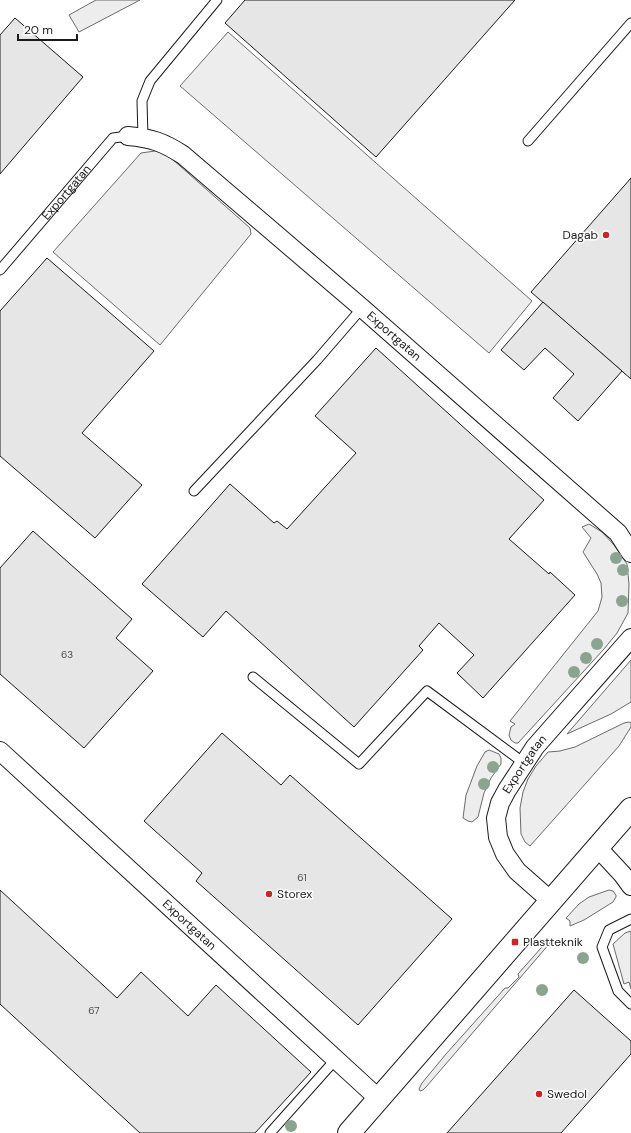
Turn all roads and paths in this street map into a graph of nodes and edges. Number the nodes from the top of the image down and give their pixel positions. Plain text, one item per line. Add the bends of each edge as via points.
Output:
1 (217, 0) edge
2 (631, 23) edge
3 (136, 137) junction
4 (528, 141) dead end
5 (0, 270) edge
6 (362, 308) junction
7 (194, 491) dead end
8 (631, 553) edge
9 (631, 638) edge
10 (253, 677) dead end
11 (0, 751) edge
12 (524, 763) junction
13 (631, 809) edge
14 (598, 847) junction
15 (631, 886) edge
16 (551, 901) junction
17 (631, 919) edge
18 (631, 1004) edge
19 (336, 1060) junction
20 (379, 1099) junction
21 (270, 1133) edge
22 (349, 1133) edge

1 - 3 lane via 150,81 142,101
2 - 4 lane
3 - 5 lane, Exportgatan via 113,138
3 - 6 street, Exportgatan via 149,138 183,155
6 - 7 lane via 317,360
6 - 8 street, Exportgatan via 618,533
9 - 12 street, Exportgatan via 535,747
10 - 12 lane via 359,764 427,690
11 - 19 street, Exportgatan
12 - 16 street, Exportgatan via 500,803 496,818 498,837 517,872
13 - 14 street
14 - 15 street
14 - 16 street
16 - 20 street
17 - 18 lane via 609,930 602,947 618,991
19 - 20 street, Exportgatan
19 - 21 lane
20 - 22 street

